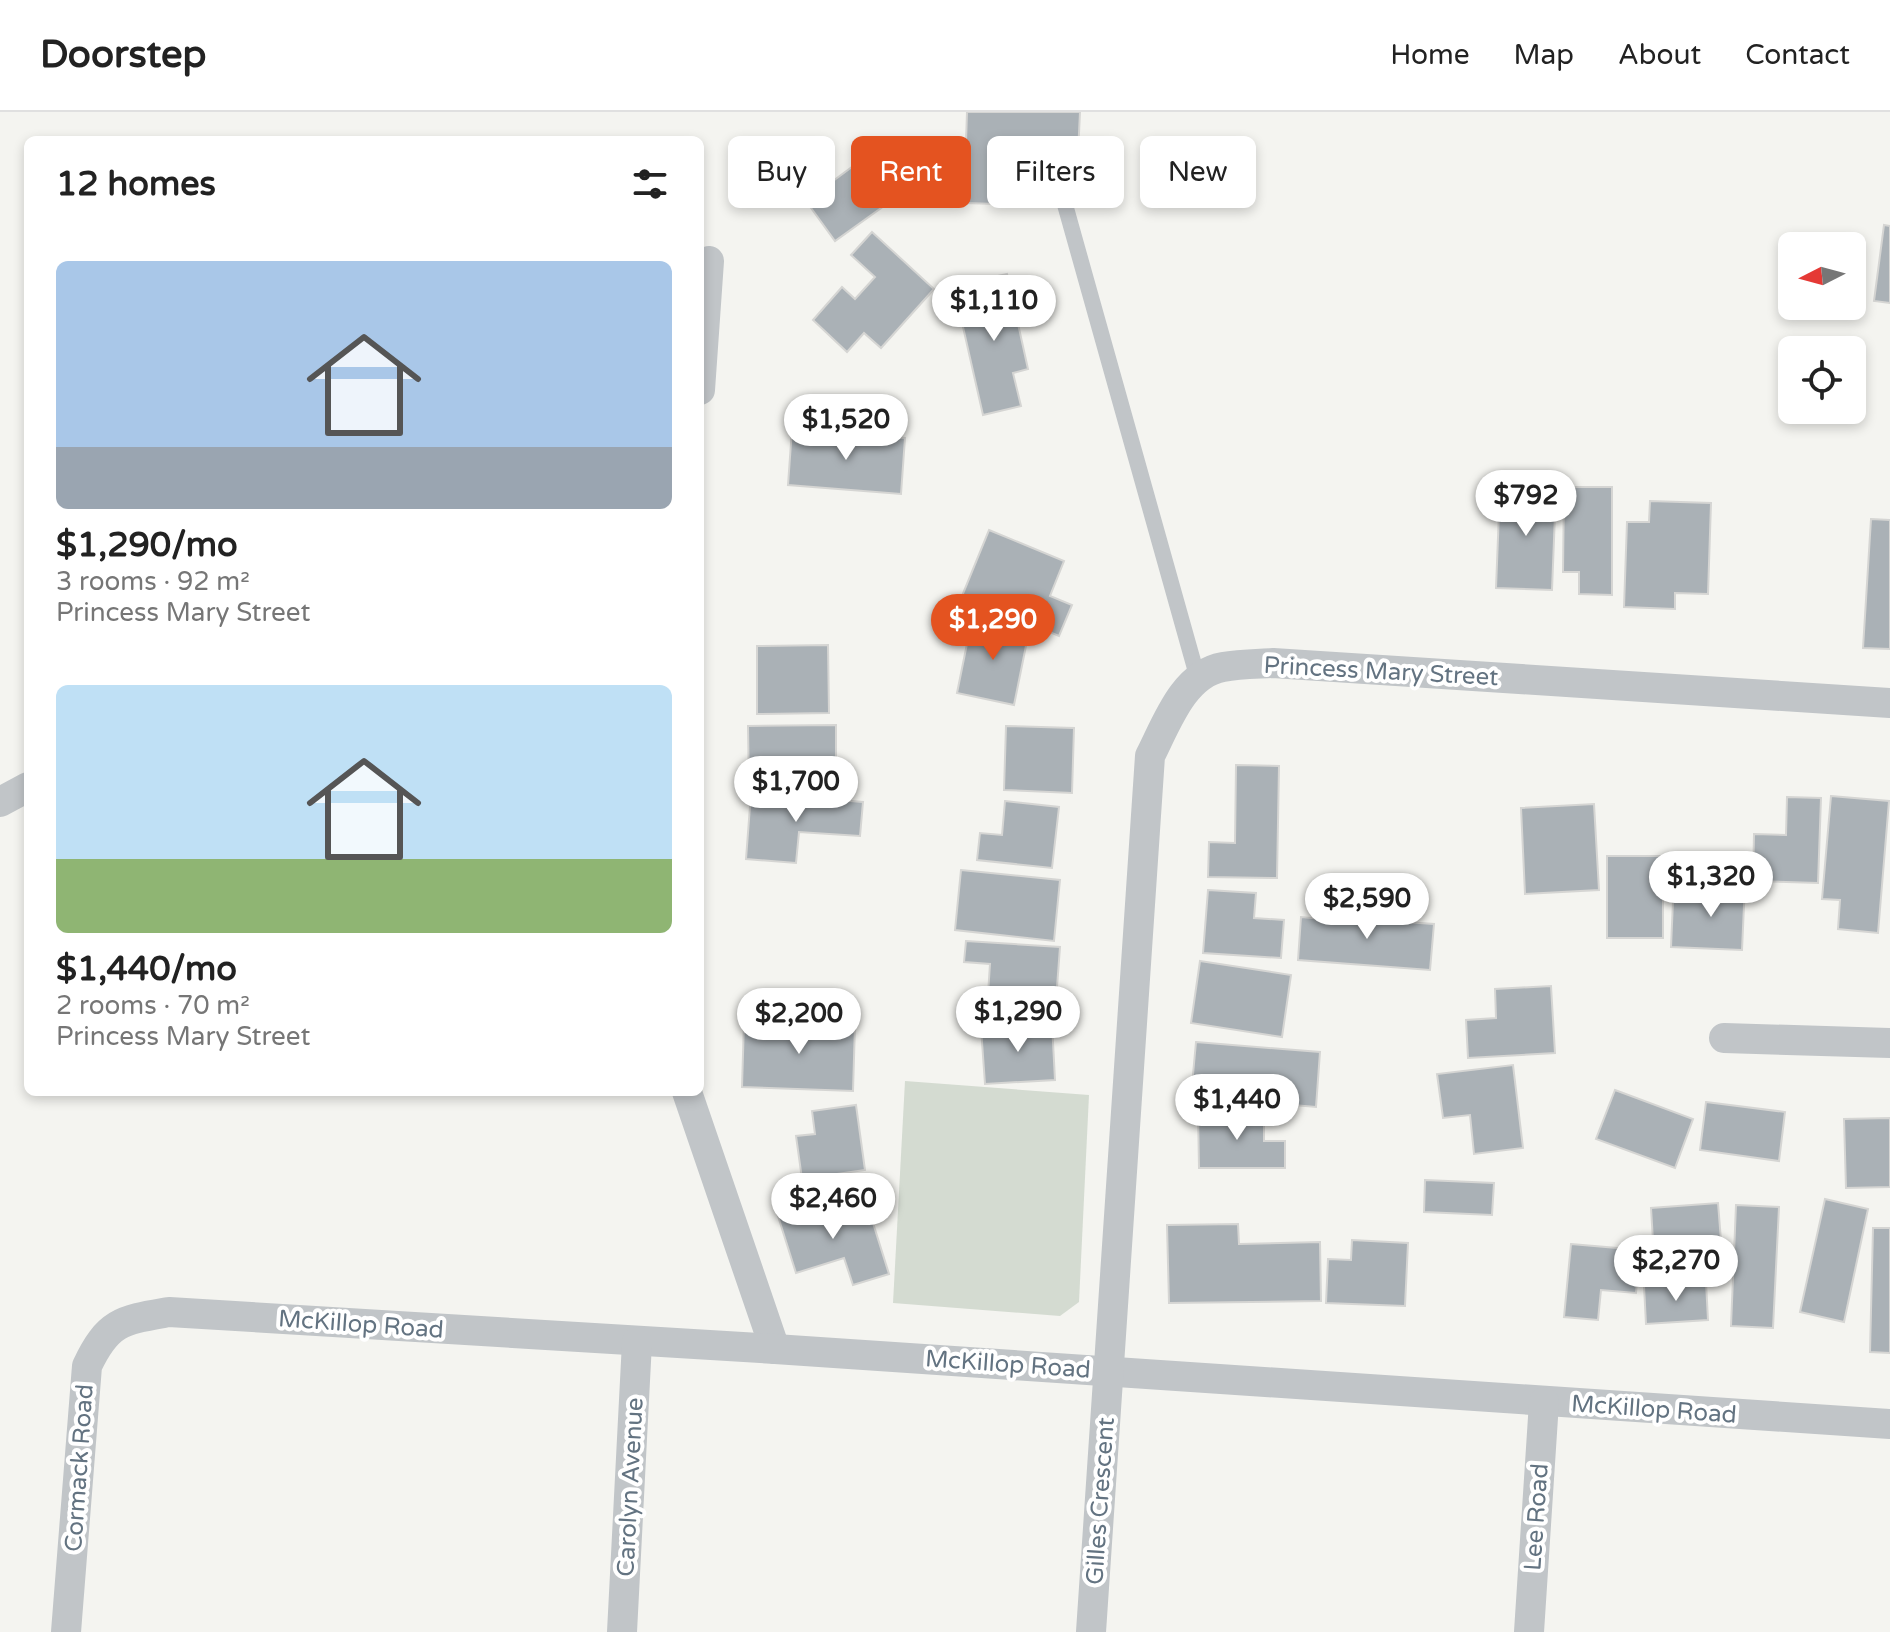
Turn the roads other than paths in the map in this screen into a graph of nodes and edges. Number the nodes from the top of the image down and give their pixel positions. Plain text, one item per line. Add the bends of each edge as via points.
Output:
1 (1066, 208) edge
2 (709, 261) dead end
3 (704, 333) edge
4 (1198, 679) junction
5 (1890, 703) edge
6 (24, 789) edge
7 (0, 802) edge
8 (1724, 1038) dead end
9 (1890, 1043) edge
10 (688, 1096) edge
11 (126, 1319) joint
12 (637, 1342) junction
13 (775, 1349) junction
14 (1109, 1371) junction
15 (1544, 1402) junction
16 (1890, 1424) edge
17 (66, 1632) edge
18 (622, 1632) edge
19 (1091, 1632) edge
20 (1529, 1632) edge

1 - 4 lane
2 - 3 street
4 - 5 street, Princess Mary Street via 1220,667 1273,663
4 - 14 street via 1182,696 1150,756
6 - 7 street
8 - 9 street
10 - 13 street
11 - 12 street, McKillop Road via 169,1312
11 - 17 street, Cormack Road via 100,1340 87,1366
12 - 13 street, McKillop Road
12 - 18 street, Carolyn Avenue
13 - 14 street, McKillop Road
14 - 15 street, McKillop Road
14 - 19 street, Gilles Crescent
15 - 16 street, McKillop Road
15 - 20 street, Lee Road

